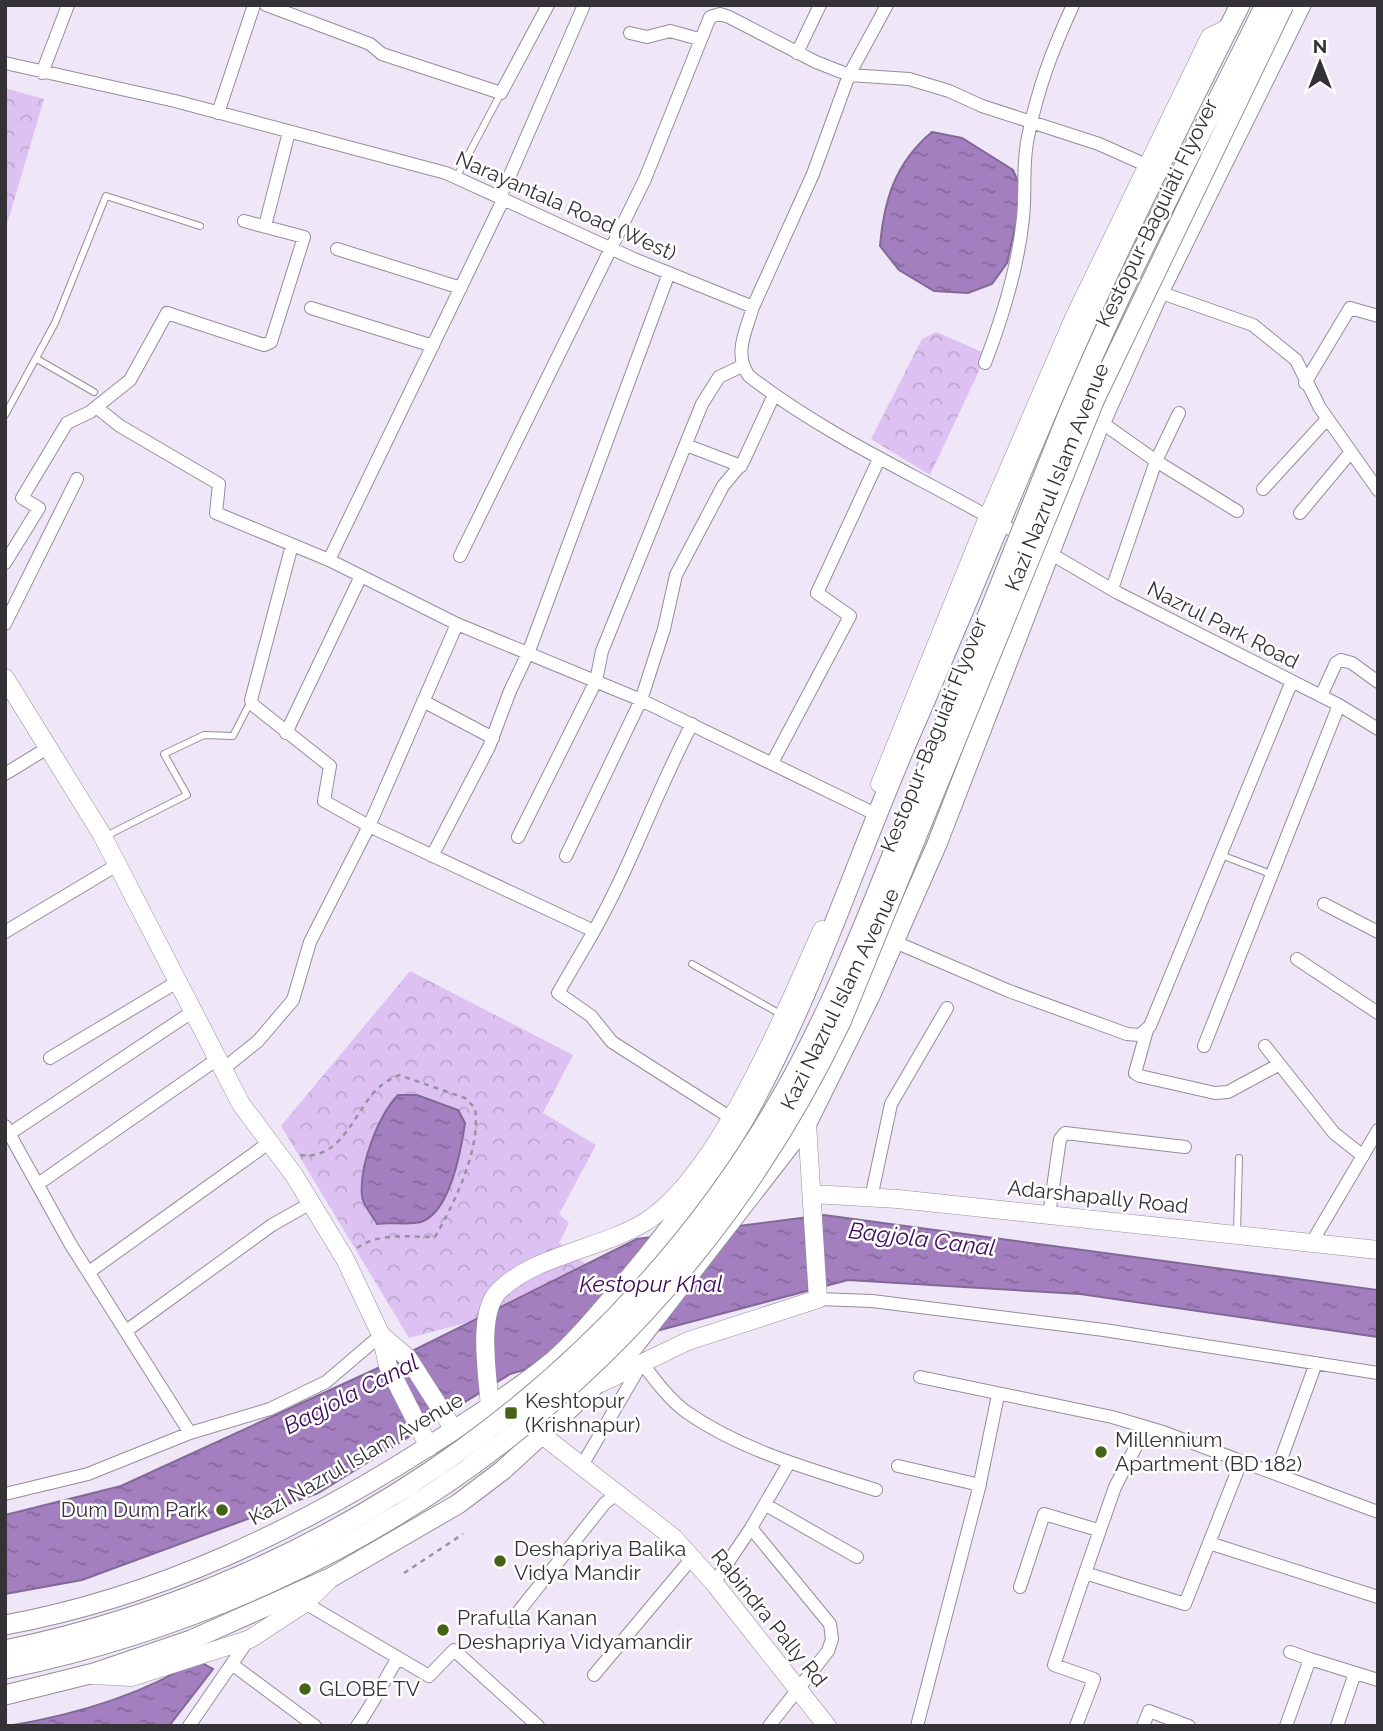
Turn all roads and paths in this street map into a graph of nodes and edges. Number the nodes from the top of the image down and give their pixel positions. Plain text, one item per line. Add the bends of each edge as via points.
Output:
1 (68, 5) edge
2 (254, 5) edge
3 (266, 5) edge
4 (548, 5) edge
5 (584, 5) edge
6 (820, 5) edge
7 (887, 5) edge
8 (1073, 5) edge
9 (1240, 5) edge
10 (1265, 5) edge
11 (1284, 5) edge
12 (1301, 5) edge
13 (1228, 28) junction
14 (630, 33) dead end
15 (699, 39) junction
16 (797, 53) junction
17 (5, 63) edge
18 (42, 73) junction
19 (849, 75) junction
20 (501, 93) junction
21 (218, 113) junction
22 (1031, 122) junction
23 (289, 132) junction
24 (1146, 165) junction
25 (456, 178) junction
26 (502, 199) junction
27 (244, 221) dead end
28 (200, 226) dead end
29 (265, 226) junction
30 (610, 248) junction
31 (337, 249) dead end
32 (669, 273) junction
33 (461, 288) junction
34 (1159, 292) junction
35 (753, 307) junction
36 (310, 308) dead end
37 (1378, 316) edge
38 (433, 346) junction
39 (37, 359) junction
40 (985, 363) dead end
41 (742, 366) junction
42 (1305, 383) junction
43 (94, 392) dead end
44 (774, 395) junction
45 (96, 407) junction
46 (1179, 413) dead end
47 (5, 415) edge
48 (1327, 419) junction
49 (1101, 422) junction
50 (686, 445) junction
51 (1350, 453) junction
52 (879, 459) junction
53 (1156, 461) junction
54 (741, 466) junction
55 (1016, 469) junction
56 (76, 479) dead end
57 (1263, 489) dead end
58 (1378, 491) edge
59 (1073, 493) junction
60 (1237, 511) dead end
61 (1300, 513) dead end
62 (994, 520) junction
63 (292, 545) junction
64 (1050, 554) junction
65 (460, 556) dead end
66 (329, 560) junction
67 (5, 563) edge
68 (361, 576) junction
69 (1112, 589) junction
70 (5, 624) edge
71 (457, 624) junction
72 (529, 652) junction
73 (596, 681) junction
74 (1292, 681) junction
75 (1378, 682) edge
76 (7, 686) edge
77 (1321, 696) junction
78 (251, 700) junction
79 (423, 701) junction
80 (641, 701) junction
81 (1339, 705) junction
82 (692, 724) junction
83 (1378, 729) edge
84 (286, 733) junction
85 (493, 738) junction
86 (49, 747) junction
87 (772, 762) junction
88 (5, 774) edge
89 (869, 811) junction
90 (369, 826) junction
91 (518, 837) dead end
92 (103, 838) junction
93 (1221, 855) junction
94 (432, 856) junction
95 (566, 856) dead end
96 (117, 865) junction
97 (1272, 875) junction
98 (1324, 904) dead end
99 (594, 931) junction
100 (5, 932) edge
101 (1378, 932) edge
102 (895, 942) junction
103 (1297, 959) dead end
104 (692, 964) dead end
105 (177, 982) junction
106 (947, 1008) dead end
107 (192, 1012) junction
108 (1378, 1013) edge
109 (784, 1016) junction
110 (1147, 1030) junction
111 (1204, 1046) dead end
112 (1265, 1046) dead end
113 (50, 1058) dead end
114 (219, 1065) junction
115 (1278, 1065) junction
116 (731, 1118) junction
117 (807, 1123) junction
118 (7, 1130) edge
119 (1378, 1130) edge
120 (273, 1147) junction
121 (1185, 1147) dead end
122 (1363, 1156) junction
123 (1239, 1158) dead end
124 (38, 1184) junction
125 (871, 1198) junction
126 (312, 1203) junction
127 (813, 1203) junction
128 (1049, 1215) junction
129 (1237, 1234) junction
130 (1312, 1242) junction
131 (1378, 1250) edge
132 (345, 1259) junction
133 (89, 1272) junction
134 (818, 1295) junction
135 (126, 1331) junction
136 (382, 1335) junction
137 (642, 1363) junction
138 (1316, 1363) junction
139 (1378, 1373) edge
140 (920, 1377) dead end
141 (594, 1387) junction
142 (998, 1395) junction
143 (490, 1407) junction
144 (1146, 1427) junction
145 (454, 1430) junction
146 (190, 1433) junction
147 (542, 1435) junction
148 (429, 1447) junction
149 (1241, 1462) junction
150 (789, 1463) junction
151 (898, 1466) dead end
152 (581, 1467) junction
153 (1276, 1473) junction
154 (980, 1485) junction
155 (876, 1489) dead end
156 (5, 1494) edge
157 (617, 1494) junction
158 (766, 1505) junction
159 (1378, 1512) edge
160 (751, 1528) junction
161 (1098, 1530) junction
162 (463, 1534) dead end
163 (1209, 1543) junction
164 (857, 1557) dead end
165 (692, 1558) junction
166 (404, 1573) dead end
167 (1085, 1573) junction
168 (331, 1577) junction
169 (714, 1583) junction
170 (1020, 1587) dead end
171 (1378, 1597) edge
172 (305, 1603) junction
173 (511, 1621) dead end
174 (5, 1625) edge
175 (250, 1639) junction
176 (5, 1650) edge
177 (1290, 1652) dead end
178 (398, 1658) junction
179 (1310, 1659) junction
180 (233, 1665) junction
181 (5, 1669) edge
182 (1355, 1673) junction
183 (90, 1674) junction
184 (594, 1675) dead end
185 (1378, 1680) edge
186 (798, 1690) junction
187 (5, 1695) edge
188 (189, 1726) edge
189 (315, 1726) edge
190 (357, 1726) edge
191 (538, 1726) edge
192 (769, 1726) edge
193 (827, 1726) edge
194 (917, 1726) edge
195 (1076, 1726) edge
196 (1143, 1726) edge
197 (1189, 1726) edge
198 (1286, 1726) edge
199 (1337, 1726) edge

1 - 18 street
2 - 21 street
3 - 20 street via 370,44 382,54
4 - 20 street
5 - 26 street
6 - 16 street
7 - 19 street
8 - 22 street via 1046,64
9 - 13 main road, Kazi Nazrul Islam Avenue
10 - 176 main road, Kestopur-Baguiati Flyover, bridge via 1099,343 824,1014 792,1078 716,1196 635,1297 554,1378 450,1459 402,1490 240,1576 112,1623
11 - 181 main road, Kestopur-Baguiati Flyover, bridge via 1095,399 841,1022 814,1077 737,1200 595,1364 441,1489 333,1553 244,1595 140,1634
12 - 34 main road, Kazi Nazrul Islam Avenue
13 - 24 street, Kazi Nazrul Islam Avenue via 1210,37
13 - 55 main road, Kazi Nazrul Islam Avenue
14 - 15 street via 647,37 670,31
15 - 16 street via 710,18 720,15
15 - 30 street via 666,131
16 - 19 street
17 - 18 street, Narayantala Road (West)
18 - 21 street, Narayantala Road (West)
19 - 22 street via 909,79
19 - 35 street via 813,174
20 - 25 lane
21 - 23 street, Narayantala Road (West)
22 - 24 street
22 - 40 street via 1012,284
23 - 25 street, Narayantala Road (West)
23 - 29 street
24 - 55 street, Kazi Nazrul Islam Avenue via 1074,318
25 - 26 street, Narayantala Road (West)
26 - 30 street, Narayantala Road (West)
26 - 33 street
27 - 29 street
28 - 39 lane via 106,196
29 - 45 street via 304,237 269,345 167,313 130,380
30 - 32 street, Narayantala Road (West)
30 - 65 street
31 - 33 street
32 - 35 street, Narayantala Road (West)
32 - 72 street
33 - 38 street
34 - 42 street via 1253,325 1297,360
34 - 49 main road, Kazi Nazrul Islam Avenue
35 - 41 street via 740,350
36 - 38 street
37 - 42 street via 1350,308
38 - 66 street
39 - 43 lane
39 - 47 lane
41 - 44 street
41 - 50 street via 719,377 710,388
42 - 48 street
44 - 52 street
44 - 54 street
45 - 63 street via 219,484 216,513
45 - 67 street via 67,423 22,498 39,508
46 - 53 street
48 - 51 street
48 - 57 street
49 - 53 street
49 - 59 main road, Kazi Nazrul Islam Avenue
50 - 54 street
50 - 73 street via 602,651
51 - 58 street
51 - 61 street
52 - 62 street
52 - 87 street via 817,593 850,616
53 - 60 street
53 - 69 street
54 - 80 street via 723,486 676,575
55 - 59 main road
55 - 62 main road, Kazi Nazrul Islam Avenue
56 - 70 street
59 - 64 main road, Kazi Nazrul Islam Avenue
62 - 64 street, Nazrul Park Road
62 - 89 street, Kazi Nazrul Islam Avenue
62 - 143 main road, Kazi Nazrul Islam Avenue via 827,949 742,1122 687,1206 588,1326 556,1358
63 - 66 street
63 - 78 street
64 - 69 street, Nazrul Park Road
64 - 102 main road, Kazi Nazrul Islam Avenue
66 - 68 street
68 - 71 street
68 - 84 street
69 - 74 street, Nazrul Park Road
71 - 72 street
71 - 79 street
72 - 73 street
72 - 85 street
73 - 80 street
73 - 91 street
74 - 77 street, Nazrul Park Road
74 - 93 street
75 - 77 street via 1341,660
76 - 86 street
77 - 81 street, Nazrul Park Road
78 - 84 street
78 - 92 lane via 233,736 204,735 164,754 187,795
79 - 85 street
79 - 90 street
80 - 82 street
80 - 95 street
81 - 83 street, Nazrul Park Road
81 - 97 street
82 - 87 street
82 - 99 street
84 - 90 street via 330,766 324,801
85 - 94 street
86 - 88 street
86 - 92 street
87 - 89 street
89 - 109 street, Kazi Nazrul Islam Avenue
90 - 94 street
90 - 114 street via 310,942 293,1000 258,1041
92 - 96 street
93 - 97 lane
93 - 110 street
94 - 99 street
96 - 100 street
96 - 105 street
97 - 111 street
98 - 101 street
99 - 116 street via 558,993 592,1016 612,1042
102 - 110 street via 1009,991 1127,1034 1140,1035
102 - 117 main road, Kazi Nazrul Islam Avenue
103 - 108 street
104 - 109 lane
105 - 107 street
105 - 113 street
106 - 125 street via 891,1104
107 - 114 street
107 - 118 street
109 - 116 street, Kazi Nazrul Islam Avenue
110 - 115 street via 1135,1066 1140,1076 1220,1093
112 - 115 street
114 - 120 street
114 - 124 street
115 - 122 street via 1339,1138
116 - 143 street, Kazi Nazrul Islam Avenue via 681,1189 646,1222 533,1269 509,1283 490,1305 486,1322
117 - 127 street
117 - 141 main road, Kazi Nazrul Islam Avenue via 634,1346
118 - 124 street
119 - 122 street
120 - 126 street
120 - 132 path via 309,1156 344,1137 375,1091 399,1075 466,1097 475,1108 473,1141 463,1178 435,1237 373,1241
120 - 133 street
121 - 128 street via 1065,1133 1058,1149
122 - 130 street
123 - 129 lane
124 - 133 street
125 - 127 street, Adarshapally Road
125 - 128 street, Adarshapally Road
126 - 132 street
126 - 135 street via 272,1225
127 - 134 street
128 - 129 street, Adarshapally Road
129 - 130 street, Adarshapally Road
130 - 131 street, Adarshapally Road
132 - 136 street
133 - 135 street
134 - 137 street via 688,1341
134 - 138 street via 1104,1330
135 - 146 street
136 - 145 street via 408,1358
136 - 146 street via 326,1382 270,1409
136 - 148 street via 388,1366
137 - 141 street
137 - 150 street via 684,1410
137 - 152 street
138 - 139 street
138 - 153 street
140 - 142 street
141 - 147 main road, Kazi Nazrul Islam Avenue
142 - 144 street
142 - 154 street
143 - 145 main road, Kazi Nazrul Islam Avenue
144 - 149 street
144 - 161 street
145 - 148 main road, Kazi Nazrul Islam Avenue
146 - 156 street via 88,1474
147 - 152 street, Rabindra Pally Rd
147 - 168 main road, Kazi Nazrul Islam Avenue via 458,1504
148 - 174 main road, Kazi Nazrul Islam Avenue via 258,1544 160,1583
149 - 153 street
149 - 163 street
150 - 155 street
150 - 158 street
151 - 154 street
152 - 157 street, Rabindra Pally Rd
153 - 159 street
154 - 194 street
157 - 165 street, Rabindra Pally Rd via 674,1538
157 - 173 street
158 - 160 street
158 - 164 street
160 - 169 street
160 - 186 street via 830,1624 828,1651
161 - 167 street
161 - 170 street via 1044,1514
162 - 166 path
163 - 167 street via 1185,1604
163 - 171 street
165 - 169 street, Rabindra Pally Rd
165 - 184 street
167 - 195 street via 1054,1665 1094,1679
168 - 172 street
168 - 183 main road, Kazi Nazrul Islam Avenue via 191,1640
169 - 186 street, Rabindra Pally Rd
172 - 175 street
172 - 178 street
175 - 180 street
175 - 183 street via 132,1678
177 - 179 street
178 - 190 street
178 - 191 street via 429,1676 454,1650
179 - 182 street
179 - 198 street
180 - 188 street
180 - 189 street
182 - 185 street
182 - 199 street
183 - 187 main road, Kazi Nazrul Islam Avenue
186 - 192 street
186 - 193 street, Rabindra Pally Rd
196 - 197 street via 1149,1711

